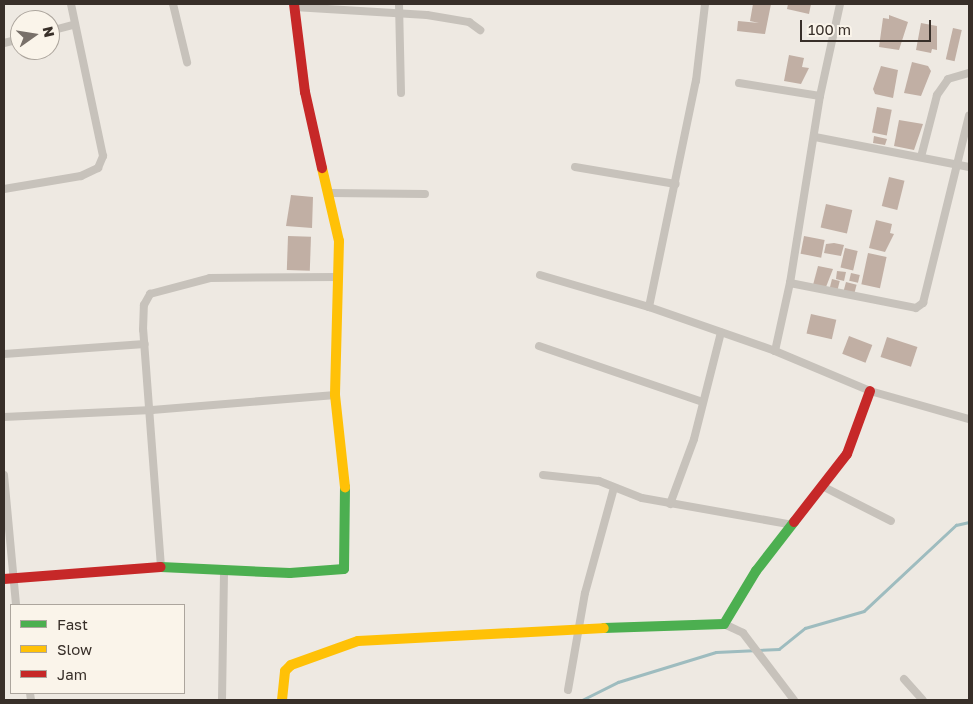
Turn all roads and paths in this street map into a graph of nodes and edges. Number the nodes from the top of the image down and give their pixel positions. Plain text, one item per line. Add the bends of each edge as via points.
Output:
1 (71, 4) edge
2 (173, 4) edge
3 (399, 4) edge
4 (705, 4) edge
5 (840, 4) edge
6 (294, 5) edge
7 (398, 13) junction
8 (73, 25) junction
9 (60, 28) edge
10 (480, 30) dead end
11 (187, 62) dead end
12 (969, 73) edge
13 (739, 83) dead end
14 (401, 93) dead end
15 (820, 96) junction
16 (969, 116) edge
17 (815, 137) junction
18 (921, 156) junction
19 (957, 164) junction
20 (575, 167) dead end
21 (969, 167) edge
22 (676, 184) junction
23 (4, 189) edge
24 (330, 193) junction
25 (425, 194) dead end
26 (540, 275) dead end
27 (337, 278) junction
28 (790, 283) junction
29 (649, 307) junction
30 (721, 332) junction
31 (145, 344) junction
32 (539, 346) dead end
33 (775, 352) junction
34 (4, 354) edge
35 (870, 391) junction
36 (335, 395) junction
37 (703, 402) junction
38 (152, 410) junction
39 (4, 417) edge
40 (969, 419) edge
41 (4, 475) edge
42 (543, 475) dead end
43 (824, 487) junction
44 (614, 488) junction
45 (670, 504) junction
46 (891, 521) dead end
47 (793, 525) junction
48 (161, 567) junction
49 (224, 572) junction
50 (8, 579) edge
51 (16, 604) edge
52 (724, 624) junction
53 (578, 630) junction
54 (904, 679) dead end
55 (568, 690) dead end
56 (222, 700) edge
57 (282, 700) edge
58 (794, 700) edge
59 (922, 700) edge

1 - 8 street
2 - 11 street
3 - 7 street
4 - 22 street via 696,81
5 - 15 street
6 - 7 street
6 - 24 street via 305,92
7 - 10 street via 468,22
7 - 14 street
8 - 9 street
8 - 23 street via 97,113 103,156 98,168 81,176
12 - 18 street via 948,79 937,95
13 - 15 street
15 - 17 street
16 - 19 street
17 - 18 street
17 - 28 street
18 - 19 street
19 - 21 street
19 - 28 street via 925,298 920,306
20 - 22 street
22 - 29 street
24 - 25 street
24 - 27 street via 339,241
26 - 29 street
27 - 31 street via 210,278 162,288 150,294 144,304
27 - 36 street
28 - 33 street
29 - 30 street
30 - 33 street
30 - 37 street
31 - 34 street
31 - 38 street
32 - 37 street
33 - 35 street
35 - 40 street
35 - 43 street via 855,438
36 - 38 street
36 - 49 street via 345,487 344,569 317,573
37 - 45 street
38 - 39 street
38 - 48 street via 151,450
41 - 50 street
42 - 44 street via 599,481
43 - 46 street
43 - 47 street
44 - 45 street
44 - 53 street
45 - 47 street
47 - 52 street via 756,571
48 - 49 street
48 - 50 street
49 - 56 street
50 - 51 street
52 - 53 street
52 - 58 street via 743,633
53 - 55 street
53 - 57 street via 345,644 291,665 285,671
54 - 59 street

